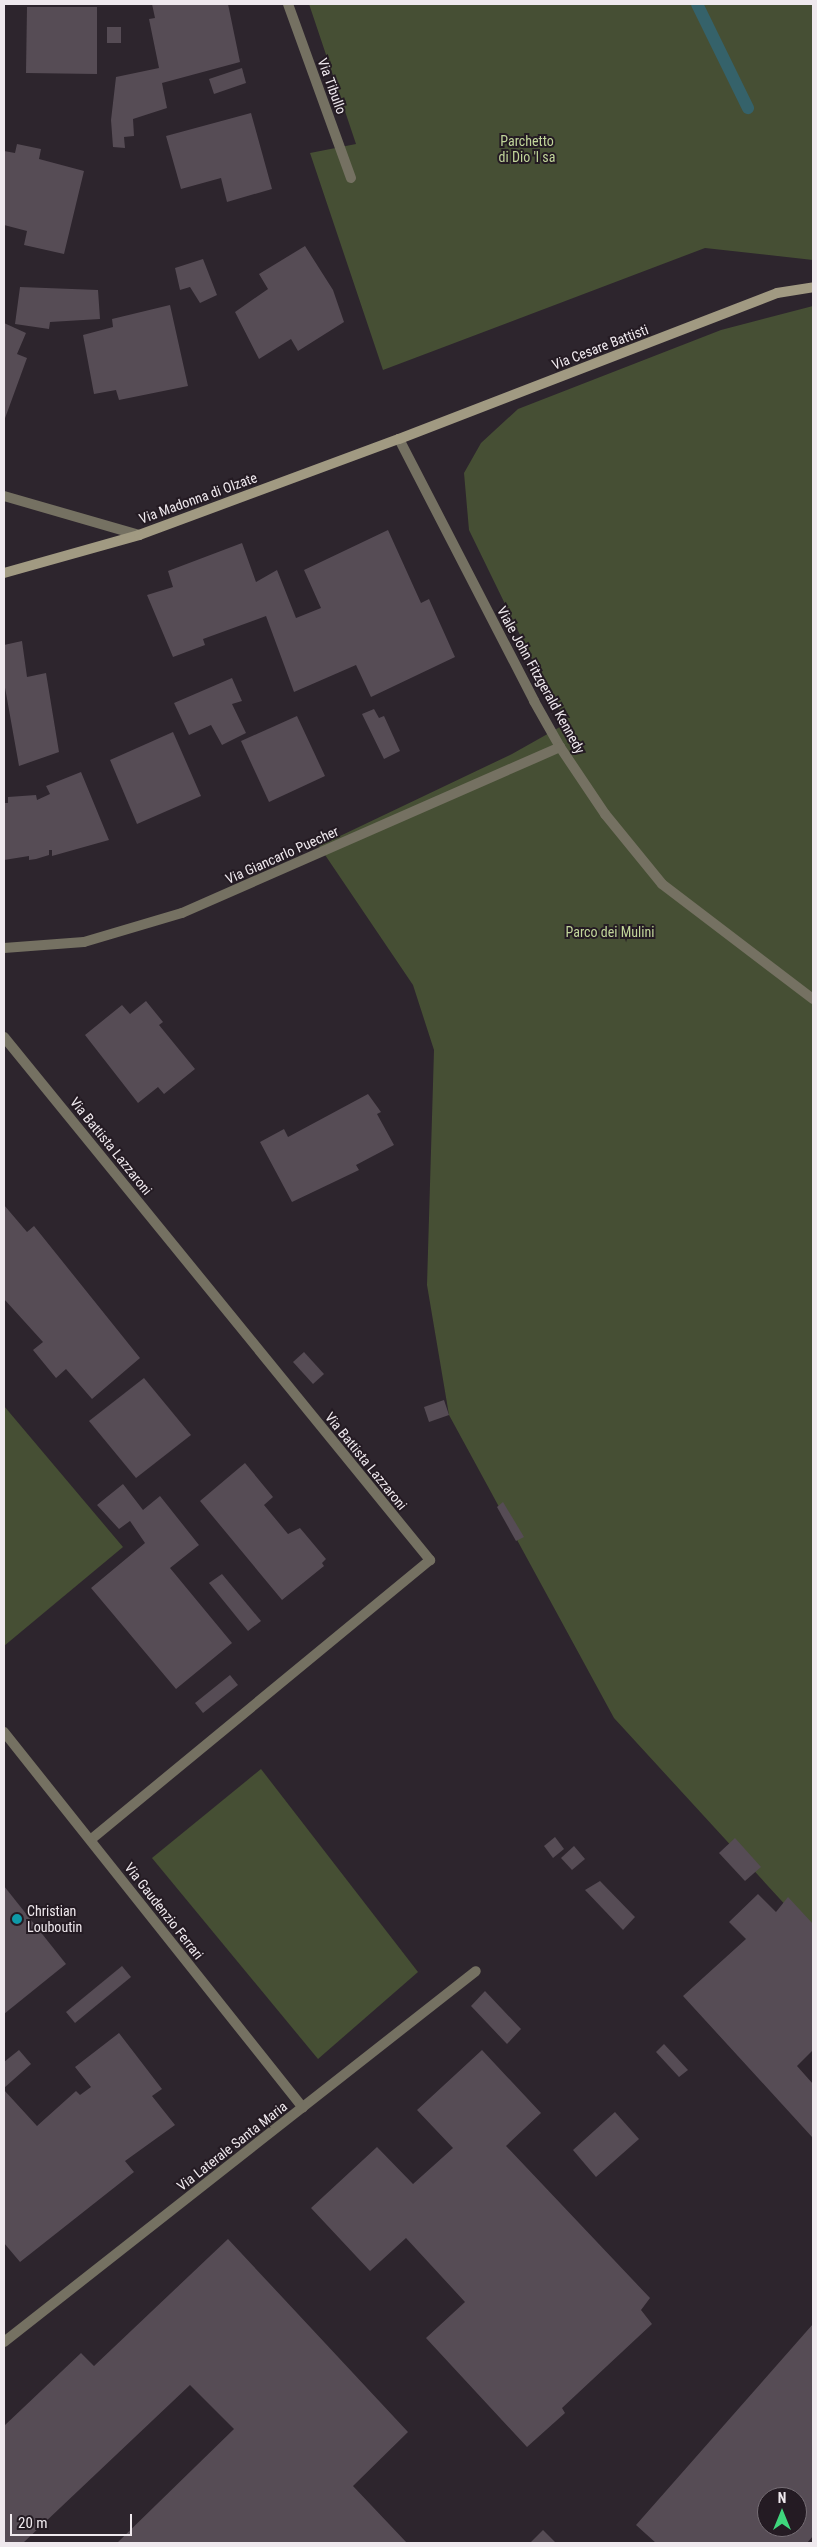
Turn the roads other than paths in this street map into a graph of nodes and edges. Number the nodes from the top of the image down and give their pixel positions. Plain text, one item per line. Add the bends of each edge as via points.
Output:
1 (288, 4) edge
2 (351, 178) dead end
3 (813, 287) edge
4 (399, 439) junction
5 (4, 496) edge
6 (139, 535) junction
7 (4, 573) edge
8 (560, 748) junction
9 (4, 948) edge
10 (813, 999) edge
11 (4, 1037) edge
12 (4, 1732) edge
13 (90, 1840) junction
14 (476, 1971) dead end
15 (303, 2108) junction
16 (4, 2342) edge

1 - 2 street, Via Tibullo
3 - 4 street, Via Cesare Battisti via 778,293
4 - 6 street, Via Madonna di Olzate
4 - 8 street, Viale John Fitzgerald Kennedy
5 - 6 street
6 - 7 street, Via Madonna di Olzate
8 - 9 street, Via Giancarlo Puecher via 182,913 84,942
8 - 10 street, Viale John Fitzgerald Kennedy via 605,814 662,884
11 - 13 street, Via Battista Lazzaroni via 430,1560
12 - 13 street, Via Gaudenzio Ferrari
13 - 15 street, Via Gaudenzio Ferrari
14 - 15 street, Via Laterale Santa Maria
15 - 16 street, Via Laterale Santa Maria

